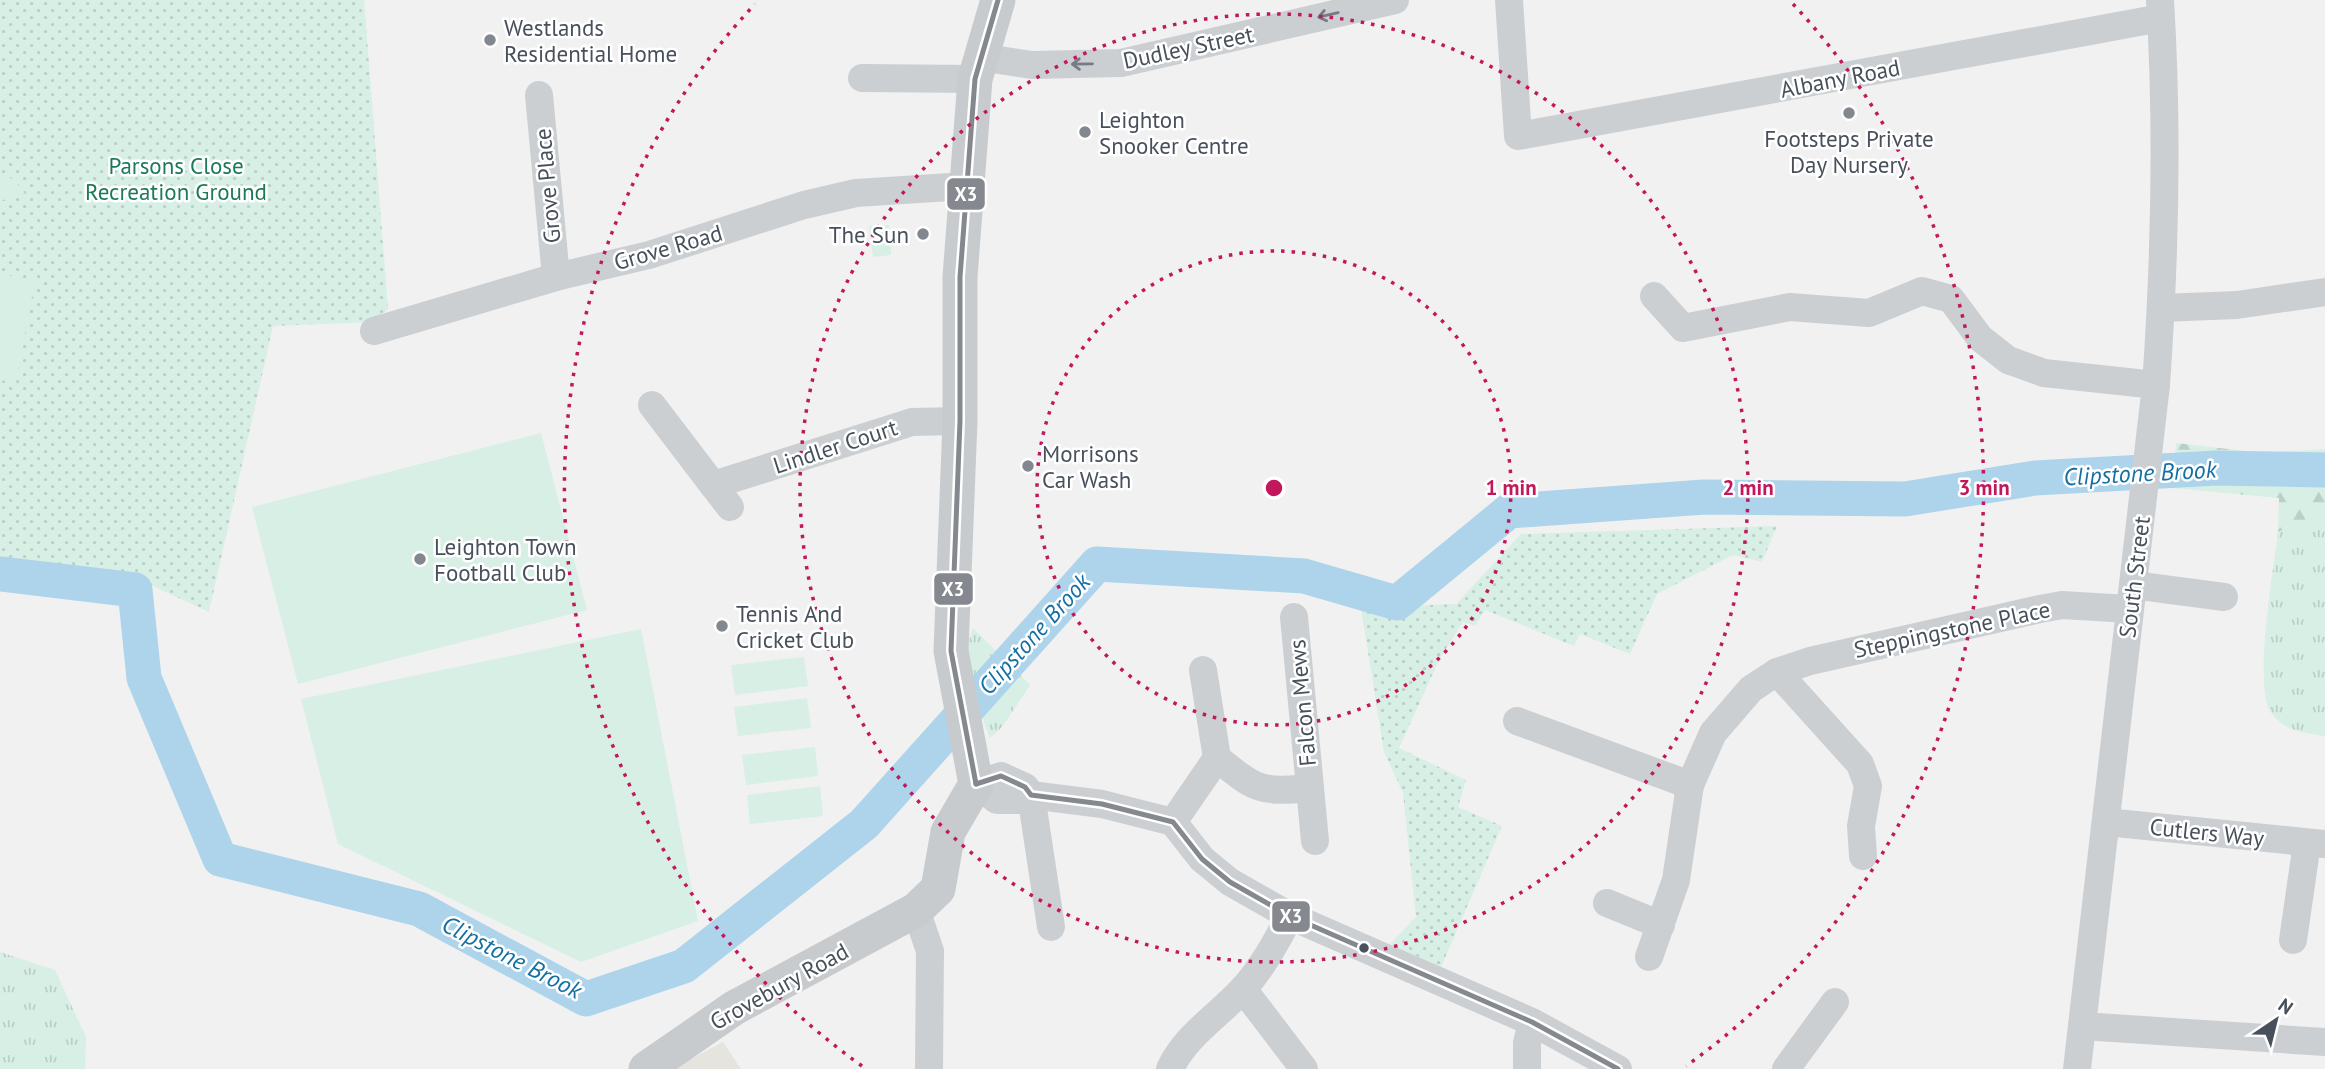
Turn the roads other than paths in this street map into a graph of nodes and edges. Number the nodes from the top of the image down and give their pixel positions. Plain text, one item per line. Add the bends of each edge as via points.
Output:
1 (998, 0) edge
2 (1395, 0) edge
3 (1509, 0) edge
4 (2161, 9) edge
5 (977, 68) junction
6 (862, 78) dead end
7 (539, 95) dead end
8 (966, 186) junction
9 (556, 277) junction
10 (2325, 292) edge
11 (1654, 296) dead end
12 (2161, 308) junction
13 (374, 331) dead end
14 (2156, 385) junction
15 (652, 405) dead end
16 (960, 421) junction
17 (713, 485) junction
18 (730, 507) dead end
19 (2131, 597) junction
20 (2224, 597) dead end
21 (1294, 617) dead end
22 (1203, 670) dead end
23 (1777, 672) junction
24 (1517, 720) dead end
25 (1217, 758) junction
26 (974, 770) junction
27 (1690, 785) junction
28 (1310, 788) junction
29 (1031, 795) junction
30 (1173, 822) junction
31 (2106, 822) junction
32 (1315, 841) dead end
33 (2316, 844) edge
34 (1863, 856) dead end
35 (1607, 903) dead end
36 (916, 910) junction
37 (1290, 916) junction
38 (1661, 925) junction
39 (1051, 927) dead end
40 (2293, 940) dead end
41 (1650, 957) dead end
42 (1242, 989) junction
43 (1835, 1002) dead end
44 (1532, 1022) junction
45 (2082, 1026) junction
46 (2325, 1042) edge
47 (646, 1069) edge
48 (929, 1069) edge
49 (1170, 1069) edge
50 (1304, 1069) edge
51 (1527, 1069) edge
52 (1618, 1069) edge
53 (1786, 1069) edge
54 (2077, 1069) edge

1 - 5 main road
2 -> 5 street, Dudley Street via 1121,63
3 - 4 street, Albany Road via 1518,136
4 - 12 street, South Street via 2165,108
5 - 6 street, Dudley Street
5 - 8 main road
7 - 9 street, Grove Place
8 - 9 street, Grove Road via 856,193 649,255
8 - 16 main road via 960,277
9 - 13 street, Grove Road
10 - 12 street via 2237,305
11 - 14 street via 1684,328 1790,307 1869,313 1922,291 1951,299 1980,338 2008,360 2043,373
12 - 14 street, South Street
14 - 19 street, South Street
15 - 17 street
16 - 17 street, Lindler Court via 912,422
16 - 26 main road via 951,651
17 - 18 street
19 - 20 street, Steppingstone Place
19 - 23 street, Steppingstone Place via 2062,605
19 - 31 street, South Street
21 - 28 street, Falcon Mews
22 - 25 street
23 - 27 street, Steppingstone Place via 1751,689 1713,733
23 - 34 street via 1860,764 1868,786 1861,826
24 - 27 street
25 - 28 street, Falcon Mews via 1249,783 1271,792
25 - 30 street
26 - 29 street via 1001,776 1025,787
26 - 36 main road, Grovebury Road via 948,832 938,889
27 - 38 street, Steppingstone Place via 1676,880
28 - 32 street, Falcon Mews
29 - 30 street via 1102,804
29 - 39 street
30 - 37 street via 1202,859 1230,882
31 - 33 street, Cutlers Way
31 - 45 street, South Street
33 - 40 street, Cutlers Way
35 - 38 street
36 - 47 main road, Grovebury Road via 734,1008
36 - 48 street via 930,951
37 - 42 street via 1266,961
37 - 44 street
38 - 41 street, Steppingstone Place
42 - 49 street via 1178,1053
42 - 50 street
43 - 53 street
44 - 51 street
44 - 52 street
45 - 46 street
45 - 54 street, South Street

